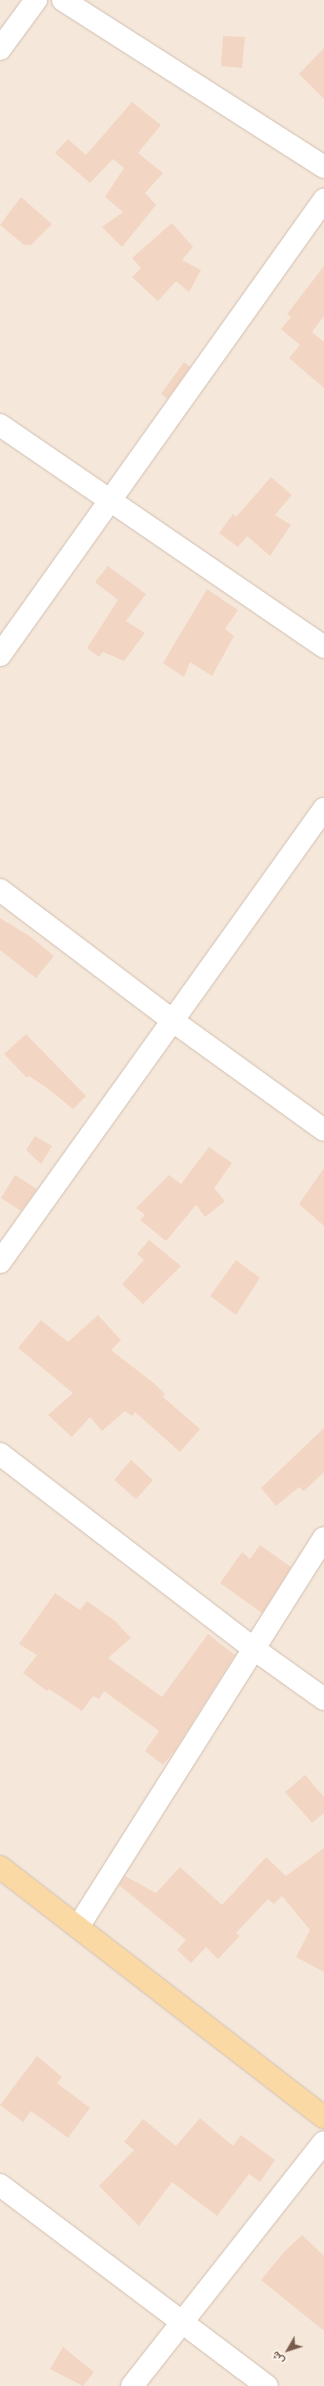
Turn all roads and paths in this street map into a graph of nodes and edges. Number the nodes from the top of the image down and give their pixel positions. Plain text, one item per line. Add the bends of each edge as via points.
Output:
1 (36, 0) edge
2 (63, 0) edge
3 (0, 49) edge
4 (324, 167) edge
5 (324, 200) edge
6 (0, 425) edge
7 (110, 501) junction
8 (324, 647) edge
9 (0, 655) edge
10 (324, 809) edge
11 (0, 890) edge
12 (173, 1021) junction
13 (324, 1130) edge
14 (0, 1262) edge
15 (0, 1454) edge
16 (324, 1538) edge
17 (254, 1650) junction
18 (324, 1699) edge
19 (0, 1867) edge
20 (78, 1927) junction
21 (324, 2117) edge
22 (324, 2142) edge
23 (0, 2185) edge
24 (183, 2322) junction
25 (132, 2386) edge
26 (267, 2386) edge

1 - 3 street
2 - 4 street
5 - 7 street
6 - 7 street
7 - 8 street
7 - 9 street
10 - 12 street
11 - 12 street
12 - 13 street
12 - 14 street
15 - 17 street
16 - 17 street
17 - 18 street
17 - 20 street
19 - 20 main road
20 - 21 main road
22 - 24 street
23 - 24 street
24 - 25 street
24 - 26 street

